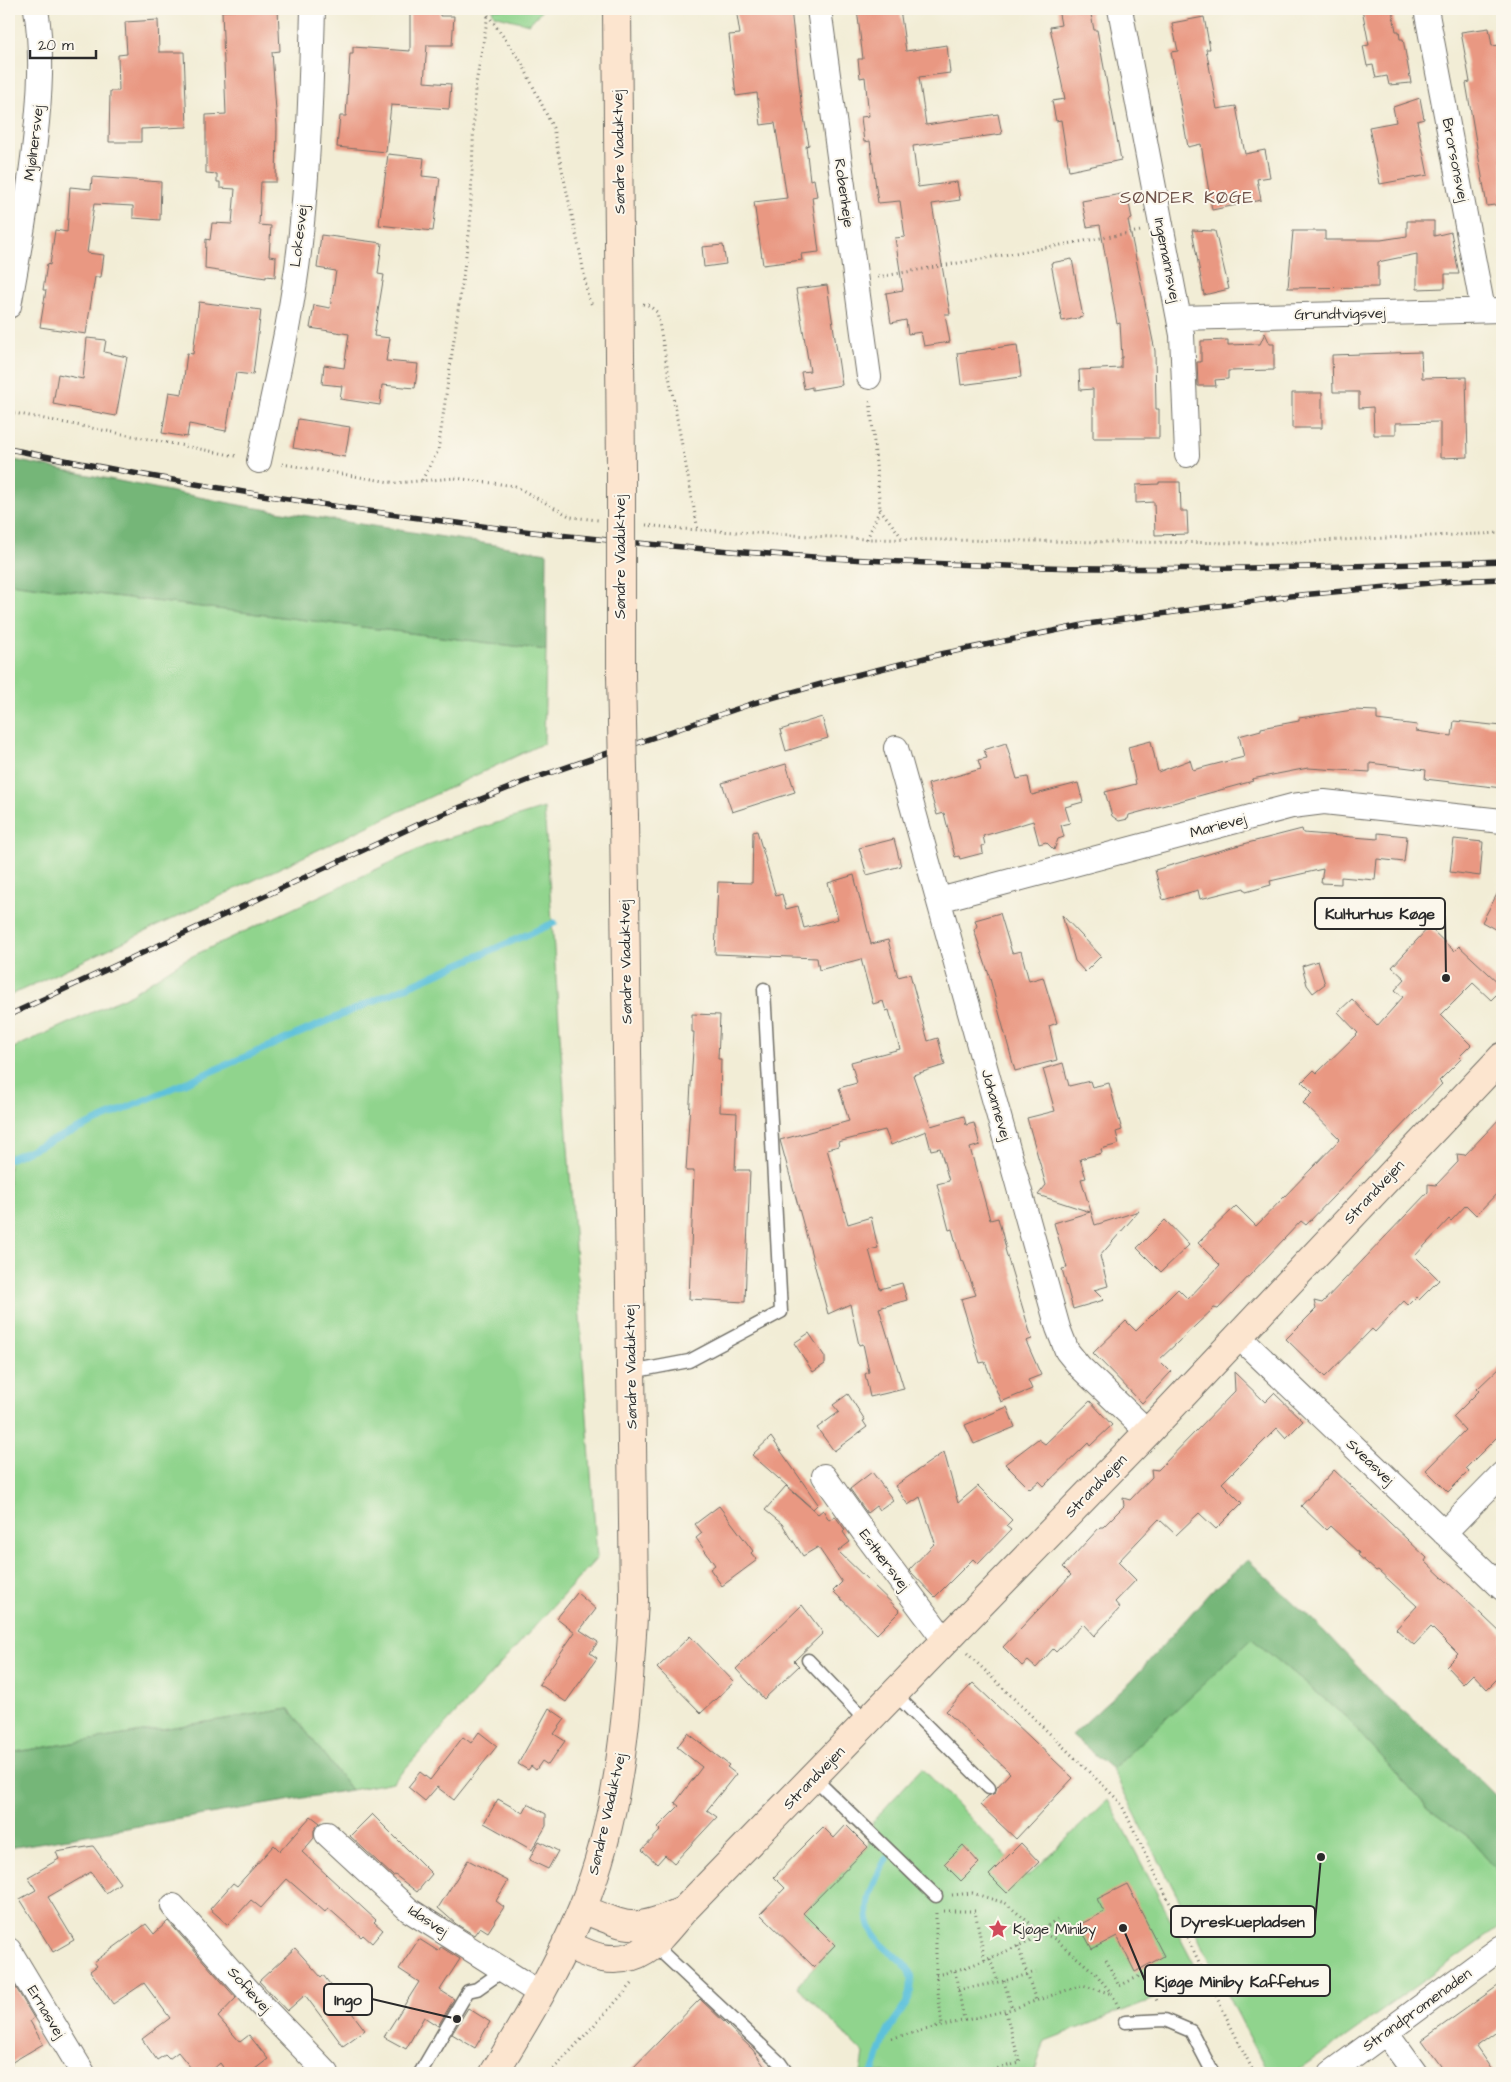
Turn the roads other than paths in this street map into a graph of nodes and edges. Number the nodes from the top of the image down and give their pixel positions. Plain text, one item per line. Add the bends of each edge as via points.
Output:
1 (36, 9) edge
2 (313, 9) edge
3 (617, 9) edge
4 (819, 9) edge
5 (1120, 9) edge
6 (1426, 9) edge
7 (9, 306) edge
8 (1493, 310) edge
9 (1178, 318) junction
10 (868, 377) road end
11 (1186, 454) dead end
12 (259, 461) road end
13 (896, 748) dead end
14 (1502, 821) edge
15 (939, 900) junction
16 (764, 990) dead end
17 (1502, 1057) edge
18 (1238, 1336) junction
19 (631, 1372) junction
20 (1148, 1432) junction
21 (1502, 1474) edge
22 (824, 1476) dead end
23 (1444, 1533) junction
24 (1502, 1588) edge
25 (948, 1640) junction
26 (808, 1660) dead end
27 (895, 1694) junction
28 (868, 1723) junction
29 (814, 1778) junction
30 (989, 1788) dead end
31 (326, 1834) dead end
32 (936, 1896) road end
33 (173, 1906) dead end
34 (582, 1909) junction
35 (684, 1910) junction
36 (566, 1944) junction
37 (654, 1945) junction
38 (1502, 1947) edge
39 (9, 1950) edge
40 (504, 1970) junction
41 (541, 1994) junction
42 (1125, 2022) road end
43 (1386, 2033) junction
44 (83, 2073) edge
45 (326, 2073) edge
46 (420, 2073) edge
47 (494, 2073) edge
48 (787, 2073) edge
49 (1213, 2073) edge
50 (1331, 2073) edge
51 (1415, 2073) edge

1 - 7 street, Mjølnersvej via 41,88
2 - 12 street, Lokesvej via 311,107 301,235
3 - 19 main road, Søndre Viaduktvej, bridge via 621,675
4 - 10 street, Robenheje
5 - 9 street, Ingemannsvej
6 - 8 street, Brorsonsvej
8 - 9 street, Grundtvigsvej
9 - 11 street, Ingemannsvej via 1182,335
13 - 15 street, Johannevej
14 - 15 street, Marievej via 1324,802 1292,806
15 - 20 street, Johannevej via 1067,1351
16 - 19 lane via 781,1312 689,1361
17 - 18 main road, Strandvejen
18 - 20 main road, Strandvejen
18 - 23 street, Sveasvej
19 - 34 main road, Søndre Viaduktvej via 634,1600 628,1706 612,1808
20 - 25 main road, Strandvejen
21 - 23 street
22 - 25 street, Esthersvej
23 - 24 street, Sveasvej
25 - 27 main road, Strandvejen
26 - 28 lane
27 - 28 main road, Strandvejen
27 - 30 lane
28 - 29 main road, Strandvejen
29 - 32 lane
29 - 35 main road, Strandvejen
31 - 40 street, Idasvej via 410,1910
33 - 45 street, Sofievej
34 - 35 main road, Strandvejen via 619,1924 638,1927
34 - 36 main road
35 - 37 main road, Strandvejen
36 - 37 main road, Strandvejen via 602,1958 640,1955
36 - 41 main road
37 - 48 lane
38 - 43 street, Strandpromenaden
39 - 44 street, Ernasvej
40 - 41 street, Idasvej
40 - 46 lane via 477,1989 468,1991
41 - 47 main road
42 - 49 lane via 1165,2020 1191,2031
43 - 50 street, Strandpromenaden
43 - 51 street

